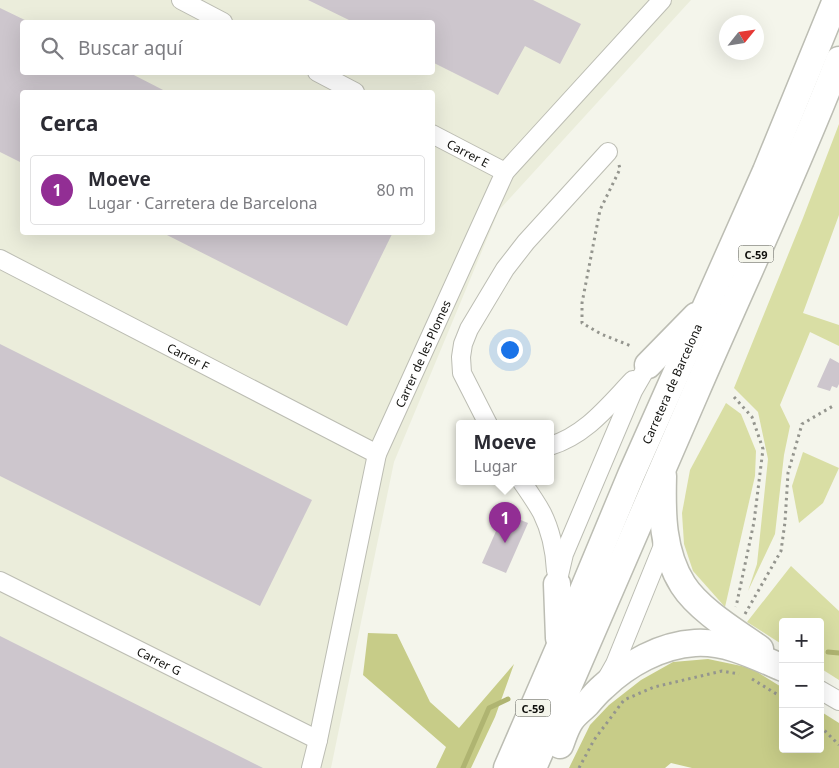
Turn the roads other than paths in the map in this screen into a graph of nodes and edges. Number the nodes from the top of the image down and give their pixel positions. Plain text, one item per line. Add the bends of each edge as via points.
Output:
1 (181, 0) edge
2 (662, 0) edge
3 (836, 0) edge
4 (219, 20) edge
5 (839, 60) edge
6 (323, 75) edge
7 (351, 90) edge
8 (435, 136) edge
9 (608, 152) road end
10 (505, 172) junction
11 (0, 259) edge
12 (707, 305) junction
13 (648, 366) junction
14 (486, 420) edge
15 (554, 444) edge
16 (377, 454) junction
17 (663, 466) junction
18 (524, 485) edge
19 (664, 530) junction
20 (0, 581) edge
21 (558, 584) junction
22 (559, 648) junction
23 (779, 663) edge
24 (779, 665) edge
25 (602, 687) junction
26 (824, 692) edge
27 (839, 701) edge
28 (318, 740) junction
29 (311, 768) edge
30 (507, 768) edge
31 (533, 768) edge
32 (549, 768) edge

1 - 4 street
2 - 10 street, Carrer de les Plomes
3 - 12 highway, Carretera de Barcelona / C-59
5 - 17 highway, Carretera de Barcelona / C-59
6 - 7 street
8 - 10 street, Carrer E
9 - 14 street via 526,242 505,269 469,329 461,356 462,373
10 - 16 street, Carrer de les Plomes
11 - 16 street, Carrer F
12 - 13 highway
12 - 22 highway, Carretera de Barcelona / C-59
13 - 15 street via 590,425
13 - 21 street via 632,391 564,554
16 - 28 street, Carrer de les Plomes
17 - 19 highway
17 - 31 highway, Carretera de Barcelona / C-59
18 - 21 street via 542,513 549,532
19 - 23 highway via 674,569 684,586 715,617 738,626
19 - 25 street via 662,548 615,664
20 - 28 street, Carrer G
21 - 22 highway
22 - 30 highway, Carretera de Barcelona / C-59
24 - 25 highway via 713,644 678,645 639,660
25 - 32 highway via 570,721
26 - 27 street
28 - 29 street, Carrer de les Plomes

